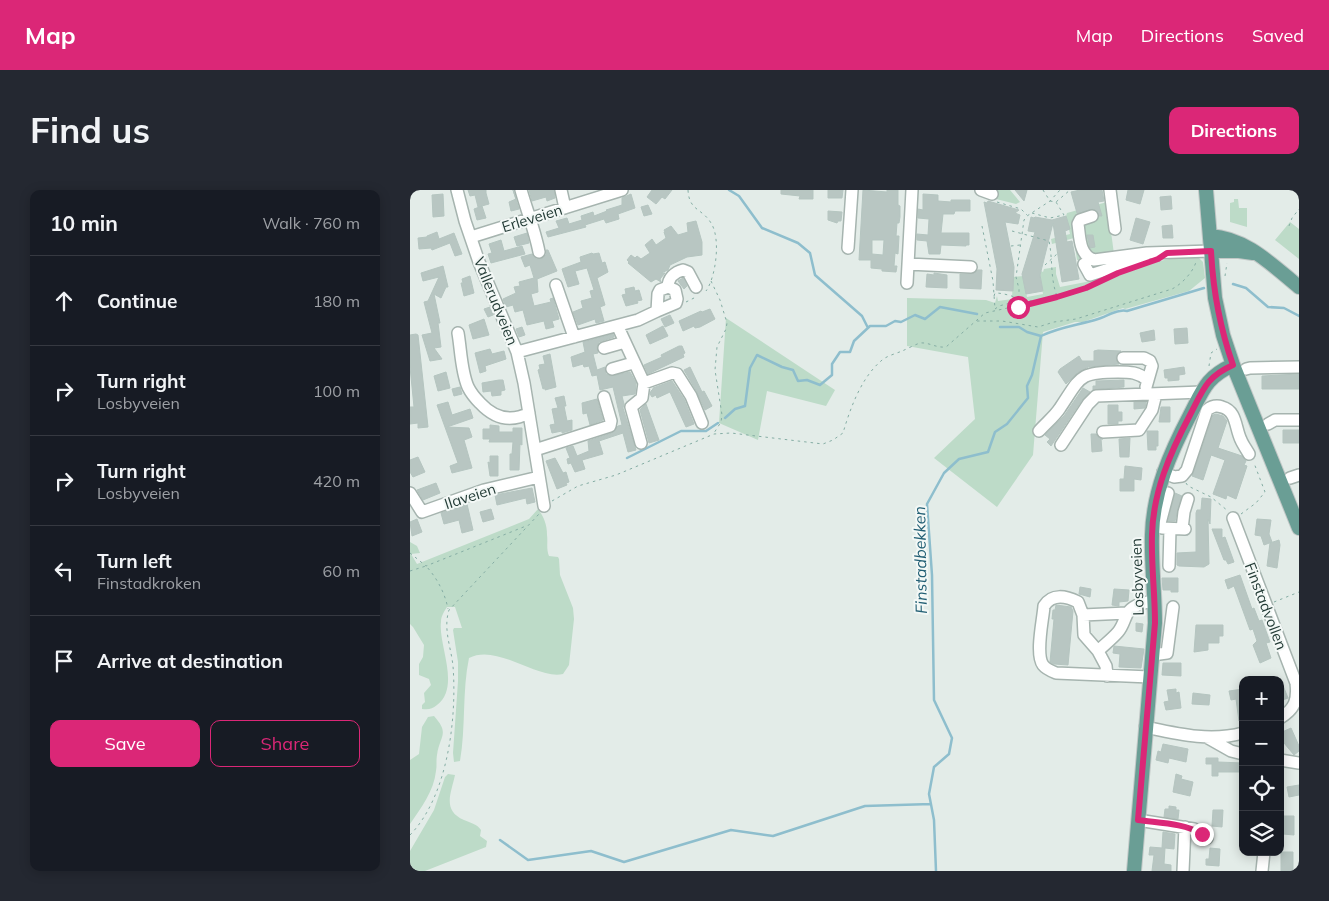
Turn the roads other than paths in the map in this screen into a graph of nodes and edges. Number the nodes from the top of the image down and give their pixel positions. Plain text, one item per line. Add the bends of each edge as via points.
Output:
1 (457, 190) edge
2 (521, 190) edge
3 (560, 190) edge
4 (622, 190) edge
5 (852, 190) edge
6 (912, 190) edge
7 (1110, 190) edge
8 (1206, 190) edge
9 (565, 208) junction
10 (1092, 216) dead end
11 (530, 220) junction
12 (1115, 229) dead end
13 (1210, 236) junction
14 (471, 237) junction
15 (848, 248) dead end
16 (1204, 251) junction
17 (539, 252) dead end
18 (1256, 253) junction
19 (1152, 255) junction
20 (908, 264) junction
21 (1084, 264) dead end
22 (1097, 264) dead end
23 (971, 267) dead end
24 (907, 283) dead end
25 (556, 285) dead end
26 (668, 287) junction
27 (696, 287) dead end
28 (1299, 287) edge
29 (656, 311) junction
30 (618, 326) junction
31 (458, 332) dead end
32 (574, 337) junction
33 (624, 342) junction
34 (604, 348) dead end
35 (517, 352) junction
36 (1123, 358) dead end
37 (633, 363) junction
38 (1240, 367) junction
39 (1299, 367) edge
40 (612, 369) dead end
41 (1147, 380) junction
42 (644, 383) junction
43 (1202, 392) junction
44 (1151, 394) junction
45 (604, 397) dead end
46 (529, 413) junction
47 (1299, 420) edge
48 (702, 423) dead end
49 (1268, 424) dead end
50 (1039, 431) dead end
51 (1103, 432) dead end
52 (641, 443) dead end
53 (1061, 445) dead end
54 (535, 450) junction
55 (1250, 454) road end
56 (1163, 472) junction
57 (539, 477) junction
58 (1168, 493) dead end
59 (410, 494) edge
60 (1188, 498) dead end
61 (544, 506) road end
62 (1233, 518) road end
63 (1160, 527) junction
64 (1299, 528) edge
65 (1169, 566) dead end
66 (1155, 601) junction
67 (1173, 607) dead end
68 (1127, 613) junction
69 (1083, 615) junction
70 (1098, 651) junction
71 (1152, 655) junction
72 (1107, 676) junction
73 (1150, 676) junction
74 (1284, 716) edge
75 (1145, 726) junction
76 (1239, 734) edge
77 (1206, 738) junction
78 (1239, 753) edge
79 (1284, 761) edge
80 (1299, 763) edge
81 (1138, 820) junction
82 (1185, 827) junction
83 (1207, 838) dead end
84 (1264, 856) edge
85 (1134, 871) edge
86 (1183, 871) edge
87 (1262, 871) edge

1 - 14 street, Vallerudveien
2 - 11 street
3 - 9 street
4 - 9 street, Erleveien
5 - 15 street
6 - 20 street
7 - 12 street
8 - 13 main road
9 - 11 street, Erleveien
10 - 19 street via 1078,224 1083,251 1090,259
11 - 14 street, Erleveien
11 - 17 street
13 - 16 main road
13 - 18 main road via 1241,243
14 - 35 street, Vallerudveien
16 - 18 main road
16 - 19 street
16 - 38 main road via 1223,335
18 - 28 main road
19 - 21 street via 1090,275
19 - 22 street
20 - 23 street
20 - 24 street
25 - 32 street
26 - 27 street via 670,278 684,270
26 - 29 street via 658,294
26 - 29 street via 675,290 676,303
29 - 30 street
30 - 32 street
30 - 33 street
31 - 46 street via 466,379 473,396 501,418 510,419
32 - 35 street
33 - 34 street
33 - 37 street
35 - 46 street, Vallerudveien
36 - 41 street via 1150,361 1152,366
37 - 40 street
37 - 42 street
38 - 39 street
38 - 43 main road, Losbyveien via 1214,376
38 - 64 main road
41 - 44 street
41 - 50 street via 1139,374 1124,372 1092,373 1073,386 1060,409
42 - 48 street via 677,374 688,389
42 - 52 street via 642,398 632,407
43 - 44 street
43 - 56 main road, Losbyveien
44 - 51 street via 1152,410 1139,430
44 - 53 street via 1096,396
45 - 54 street via 610,426
46 - 54 street, Vallerudveien
47 - 49 street via 1275,420
54 - 57 street, Vallerudveien
55 - 56 street via 1240,440 1232,412 1228,408 1212,407 1208,410 1187,470 1182,476 1174,477
56 - 63 main road, Losbyveien via 1156,503
57 - 59 street, Ilaveien via 484,490 422,512
57 - 61 street, Vallerudveien
58 - 63 street
60 - 63 street via 1183,529
62 - 74 street, Finstadvollen via 1297,692 1295,703
63 - 65 street
63 - 66 main road, Losbyveien
66 - 68 street
66 - 71 main road, Losbyveien
67 - 71 street via 1167,653
68 - 69 street
68 - 70 street via 1118,632
69 - 70 street via 1084,635
69 - 72 street via 1078,602 1070,598 1047,601 1040,660 1056,673
70 - 72 street
71 - 73 main road, Losbyveien
72 - 73 street
73 - 75 main road, Losbyveien
75 - 77 street
75 - 81 main road, Losbyveien
76 - 77 street
77 - 78 street
79 - 80 street
81 - 82 street
81 - 85 main road, Losbyveien
82 - 83 street
82 - 86 street
84 - 87 street

